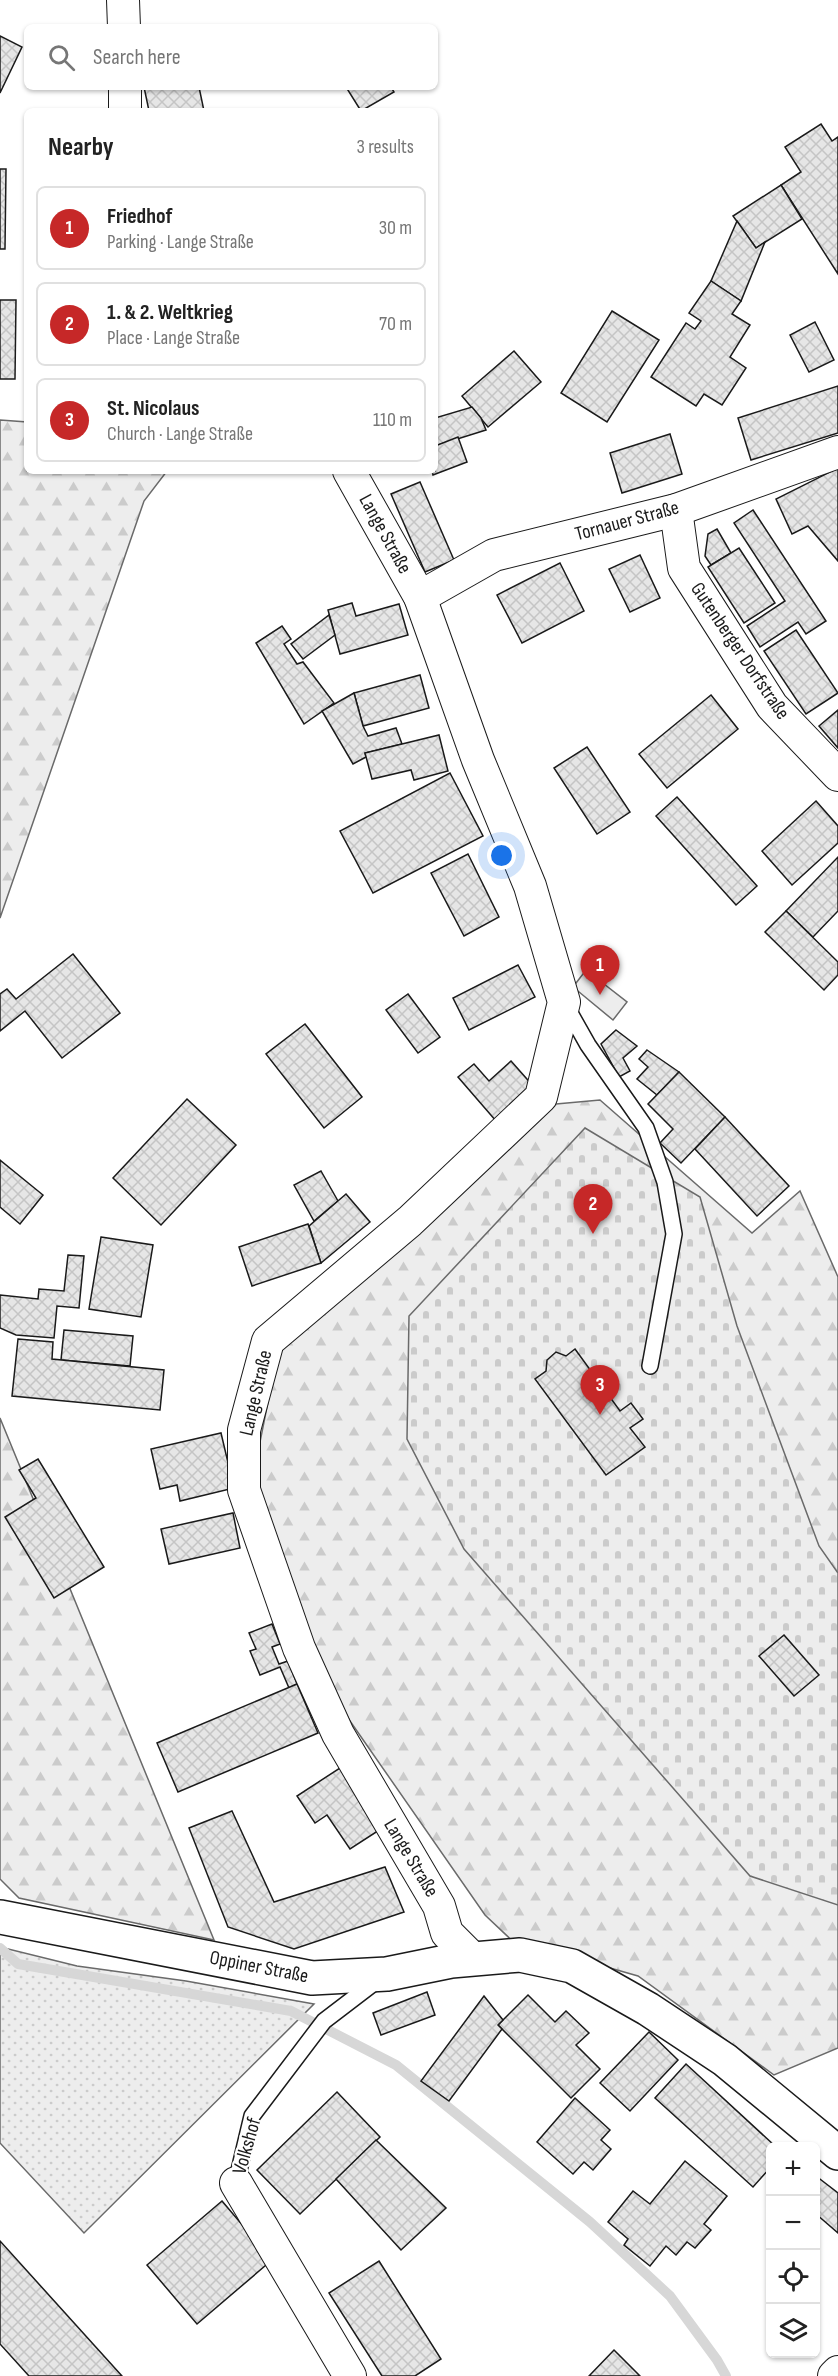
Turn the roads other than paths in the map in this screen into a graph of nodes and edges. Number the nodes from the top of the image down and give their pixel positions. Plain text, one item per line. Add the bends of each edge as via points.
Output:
1 (123, 0) edge
2 (124, 24) edge
3 (124, 90) edge
4 (125, 108) edge
5 (838, 452) edge
6 (351, 474) edge
7 (676, 510) junction
8 (420, 597) junction
9 (838, 775) edge
10 (564, 1002) junction
11 (650, 1366) dead end
12 (0, 1917) edge
13 (473, 1959) junction
14 (387, 1974) junction
15 (838, 2153) edge
16 (236, 2183) joint
17 (838, 2372) edge
18 (350, 2376) edge
19 (834, 2376) edge

1 - 2 street
3 - 4 street
5 - 7 street, Tornauer Straße
6 - 8 street, Lange Straße
7 - 8 street, Tornauer Straße via 494,555
7 - 9 street, Gutenberger Dorfstraße via 684,568 772,706
8 - 10 street, Lange Straße via 478,760 530,886
10 - 11 lane via 588,1045 646,1128 665,1182 674,1234
10 - 13 street, Lange Straße via 541,1096 410,1221 268,1341 244,1430 244,1491 299,1648 338,1734 439,1906 447,1934
12 - 14 street, Oppiner Straße via 312,1978
13 - 14 street, Oppiner Straße
13 - 15 street, Oppiner Straße via 520,1955 572,1966 648,2008 725,2060
14 - 16 lane, Volkshof via 324,2021 252,2116
16 - 18 street, Volkshof
17 - 19 street

